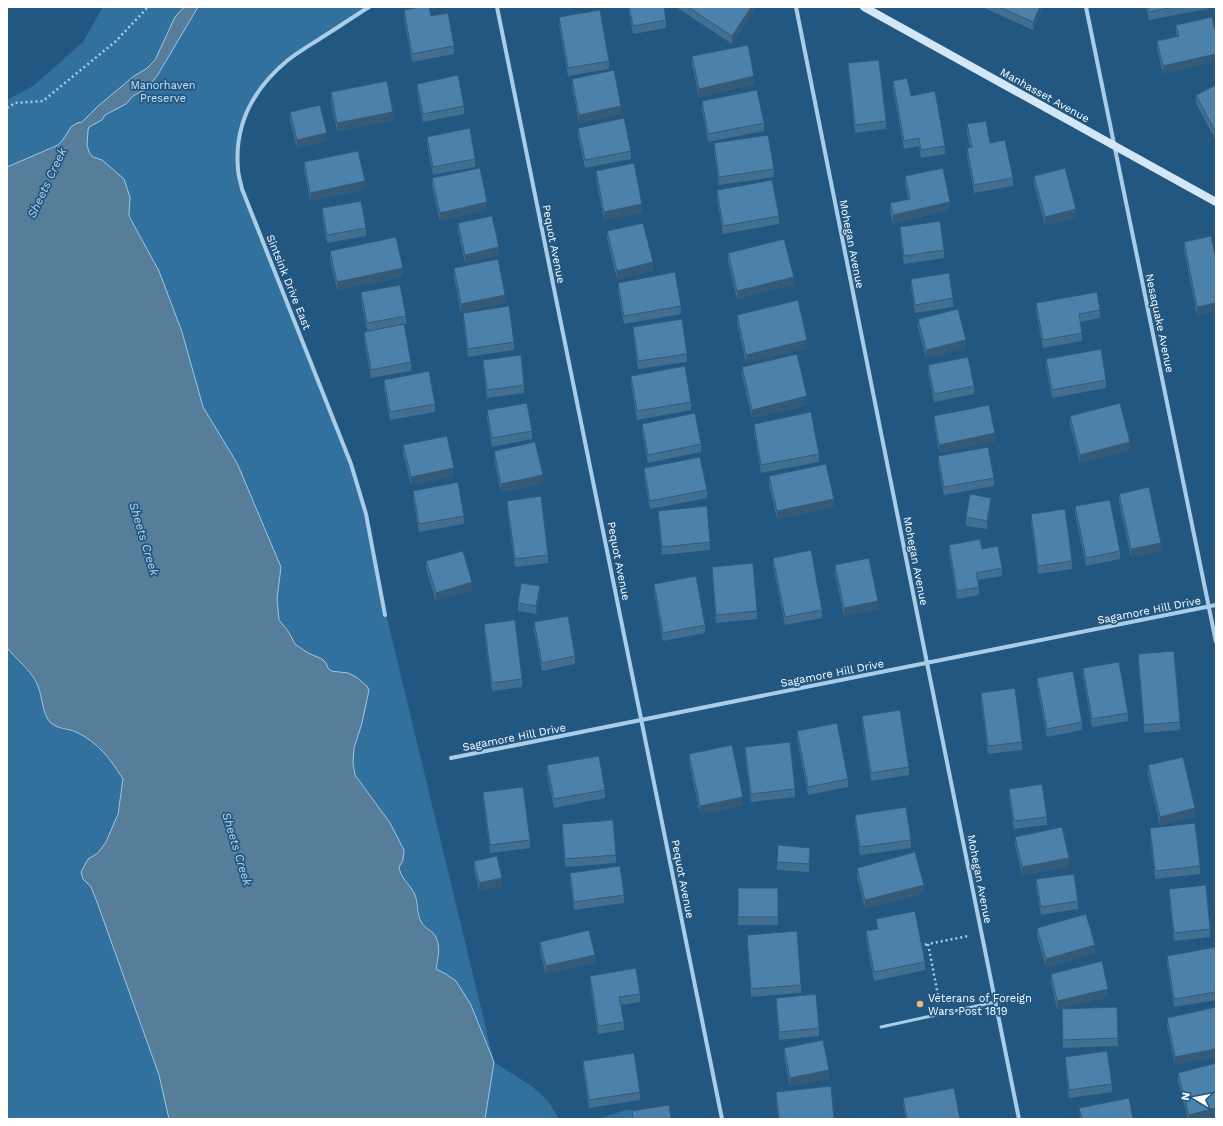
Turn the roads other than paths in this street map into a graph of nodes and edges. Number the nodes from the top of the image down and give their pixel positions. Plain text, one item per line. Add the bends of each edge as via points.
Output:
1 (369, 7) edge
2 (497, 7) edge
3 (796, 7) edge
4 (864, 7) edge
5 (1086, 7) edge
6 (1114, 146) junction
7 (1216, 202) edge
8 (1216, 605) edge
9 (1209, 607) junction
10 (385, 615) dead end
11 (1216, 642) edge
12 (927, 663) junction
13 (642, 720) junction
14 (451, 758) dead end
15 (996, 1002) junction
16 (881, 1027) dead end
17 (722, 1119) edge
18 (1019, 1119) edge

1 - 10 street, Sintsink Drive East via 288,59 267,79 246,111 240,131 238,170 242,189 351,464 366,514
2 - 13 street, Pequot Avenue
3 - 12 street, Mohegan Avenue
4 - 6 street, Manhasset Avenue
5 - 6 street, Nesaquake Avenue
6 - 7 street, Manhasset Avenue
6 - 9 street, Nesaquake Avenue
8 - 9 street, Sagamore Hill Drive
9 - 11 street, Nesaquake Avenue
9 - 12 street, Sagamore Hill Drive
12 - 13 street, Sagamore Hill Drive
12 - 15 street, Mohegan Avenue
13 - 14 street, Sagamore Hill Drive
13 - 17 street, Pequot Avenue
15 - 16 lane
15 - 18 street, Mohegan Avenue

